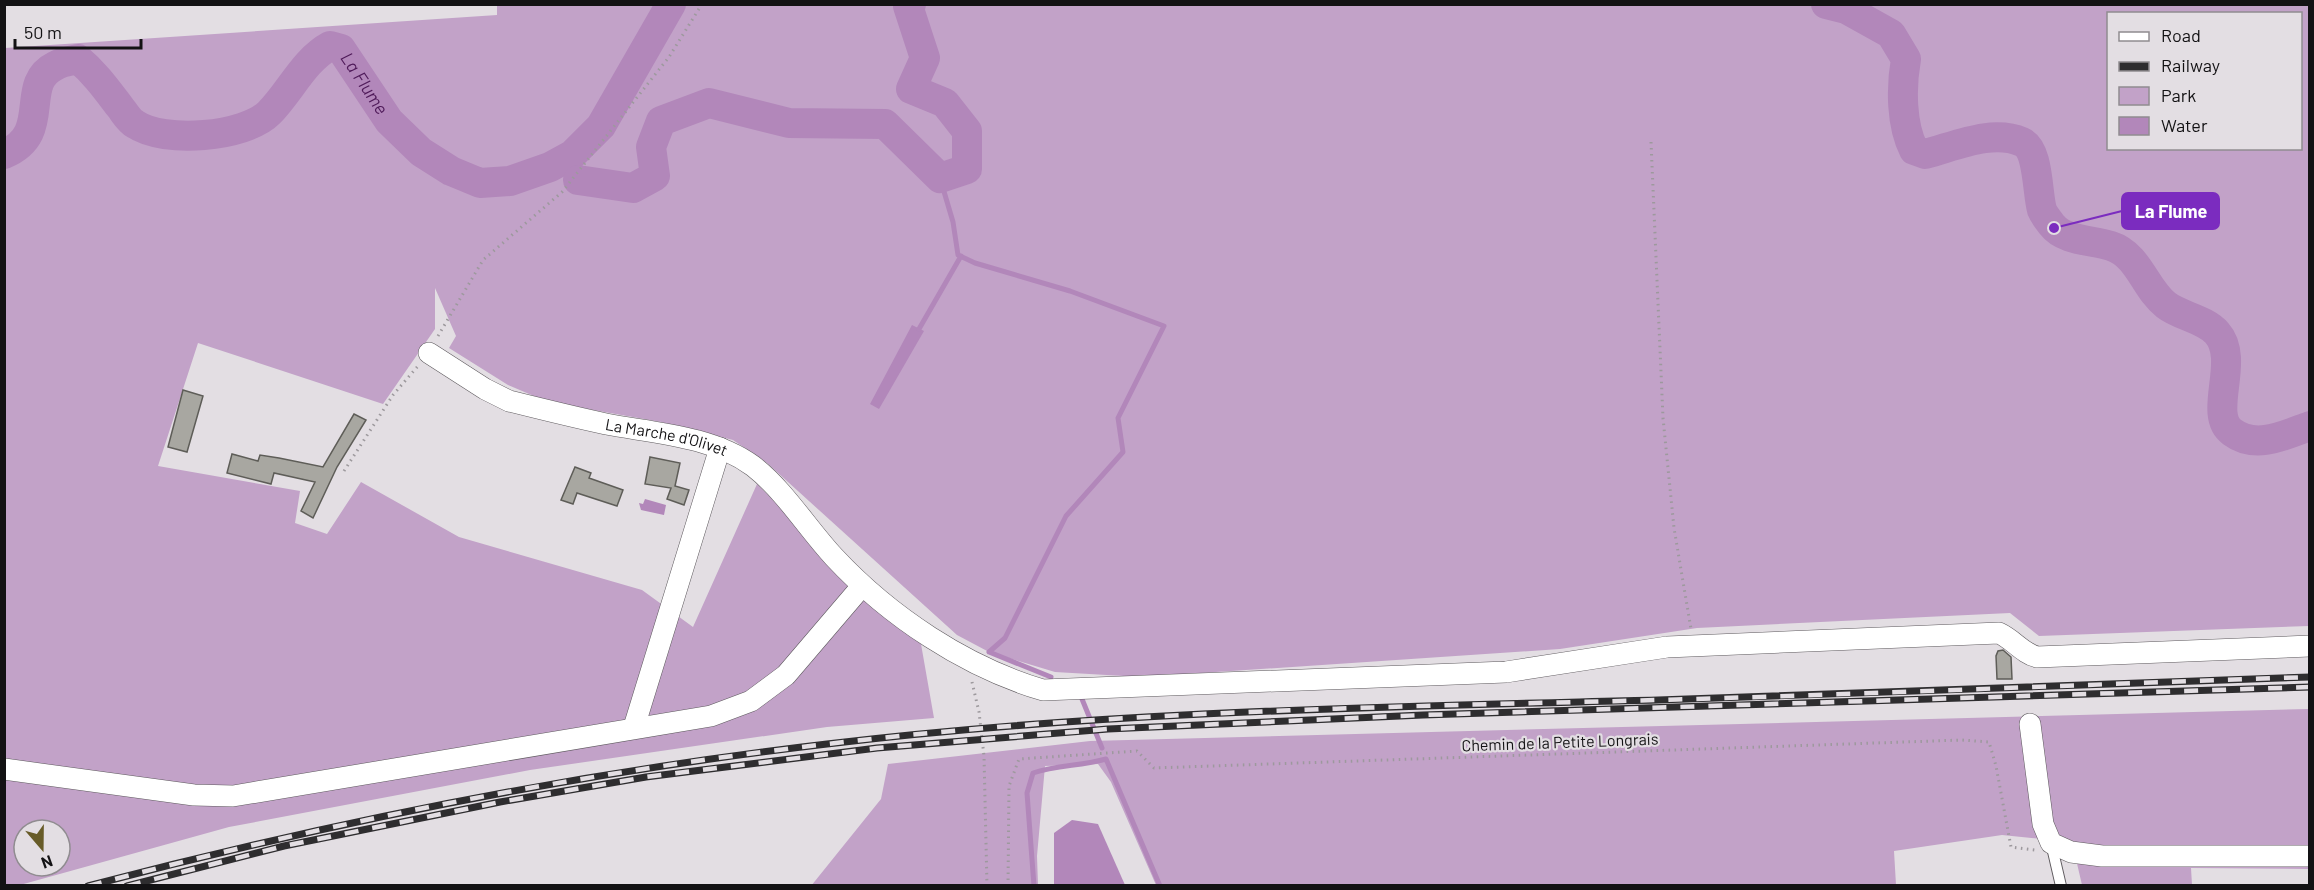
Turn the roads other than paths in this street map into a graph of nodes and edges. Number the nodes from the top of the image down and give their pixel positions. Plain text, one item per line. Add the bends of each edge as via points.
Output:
1 (429, 353) road end
2 (720, 448) junction
3 (862, 586) junction
4 (2310, 646) edge
5 (2030, 724) dead end
6 (634, 727) junction
7 (4, 769) edge
8 (2052, 846) junction
9 (2310, 856) edge
10 (2061, 885) edge

1 - 2 street, La Marche d'Olivet via 509,401
2 - 3 street, La Marche d'Olivet via 753,466 781,492
2 - 6 street
3 - 4 street, La Marche d'Olivet via 971,661 1009,680 1042,690 1506,672 1667,647 1999,633 2013,640 2026,654 2037,657
3 - 6 street via 786,675 751,701 711,717
5 - 8 street via 2043,824
6 - 7 street via 233,796 194,795
8 - 9 street via 2102,856
8 - 10 lane

